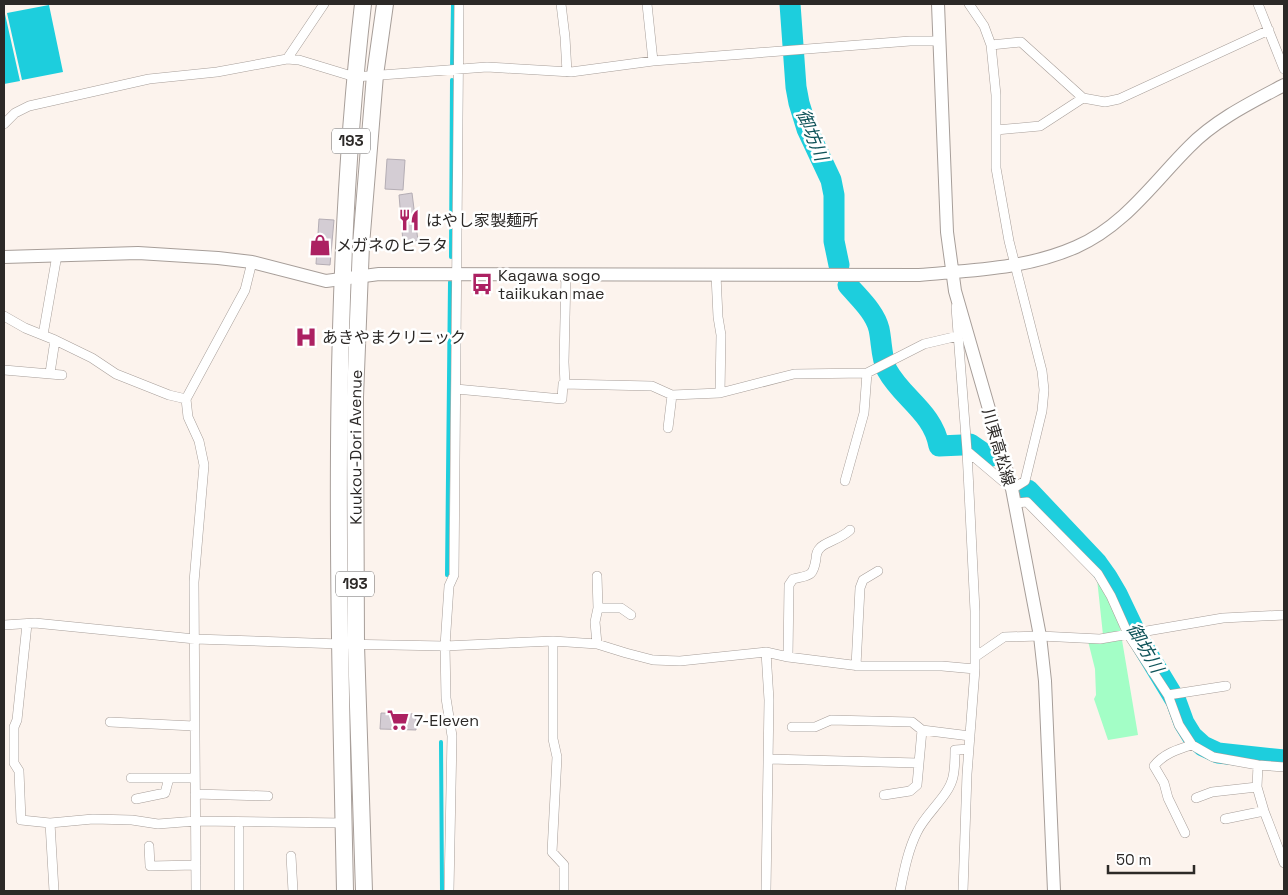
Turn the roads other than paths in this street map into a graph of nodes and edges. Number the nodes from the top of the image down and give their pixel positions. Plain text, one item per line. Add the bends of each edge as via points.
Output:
1 (324, 4) edge
2 (363, 4) edge
3 (385, 4) edge
4 (459, 4) edge
5 (561, 4) edge
6 (647, 4) edge
7 (938, 4) edge
8 (969, 4) edge
9 (1258, 4) edge
10 (1269, 30) junction
11 (939, 41) junction
12 (991, 45) junction
13 (287, 59) junction
14 (653, 61) junction
15 (459, 69) junction
16 (1284, 69) edge
17 (567, 72) junction
18 (375, 75) junction
19 (355, 77) junction
20 (1284, 85) edge
21 (1083, 98) junction
22 (4, 124) edge
23 (996, 130) junction
24 (58, 255) junction
25 (4, 257) edge
26 (252, 262) junction
27 (1016, 265) junction
28 (952, 272) junction
29 (456, 274) junction
30 (566, 274) junction
31 (716, 274) junction
32 (352, 278) junction
33 (955, 291) junction
34 (4, 316) edge
35 (43, 335) junction
36 (958, 336) junction
37 (55, 340) junction
38 (4, 370) edge
39 (50, 373) junction
40 (867, 373) junction
41 (62, 374) dead end
42 (565, 385) junction
43 (456, 389) junction
44 (720, 393) junction
45 (672, 395) junction
46 (186, 399) junction
47 (668, 428) dead end
48 (967, 450) junction
49 (846, 481) dead end
50 (1012, 489) junction
51 (1015, 503) junction
52 (850, 530) dead end
53 (878, 572) dead end
54 (598, 576) dead end
55 (598, 608) junction
56 (1284, 614) edge
57 (631, 615) dead end
58 (27, 624) junction
59 (4, 625) edge
60 (1134, 633) junction
61 (1040, 636) junction
62 (195, 638) junction
63 (553, 641) junction
64 (348, 644) junction
65 (597, 644) junction
66 (445, 646) junction
67 (766, 652) junction
68 (788, 657) junction
69 (975, 657) junction
70 (856, 666) junction
71 (975, 669) junction
72 (1226, 686) dead end
73 (1171, 695) junction
74 (110, 722) dead end
75 (194, 726) junction
76 (792, 727) dead end
77 (922, 730) junction
78 (970, 736) junction
79 (1192, 745) junction
80 (969, 749) junction
81 (769, 759) junction
82 (918, 763) junction
83 (1258, 765) junction
84 (1284, 767) edge
85 (131, 778) dead end
86 (169, 778) junction
87 (195, 778) junction
88 (1257, 787) junction
89 (195, 794) junction
90 (884, 795) dead end
91 (268, 796) dead end
92 (1196, 798) dead end
93 (136, 800) dead end
94 (1264, 811) junction
95 (1225, 819) dead end
96 (196, 821) junction
97 (50, 823) junction
98 (344, 823) junction
99 (239, 829) dead end
100 (1185, 833) dead end
101 (149, 846) dead end
102 (291, 856) dead end
103 (1284, 862) edge
104 (196, 865) junction
105 (54, 891) edge
106 (196, 891) edge
107 (238, 891) edge
108 (293, 891) edge
109 (346, 891) edge
110 (364, 891) edge
111 (449, 891) edge
112 (564, 891) edge
113 (766, 891) edge
114 (900, 891) edge
115 (963, 891) edge
116 (1054, 891) edge

1 - 13 street
2 - 19 highway, Kuukou-Dori Avenue / 193
3 - 18 highway, Kuukou-Dori Avenue / 193
4 - 15 street
5 - 17 street
6 - 14 street
7 - 11 street, 川東高松線
8 - 12 street via 984,26
9 - 10 street
10 - 16 street
10 - 21 street via 1119,100 1105,102
11 - 14 street
11 - 28 street, 川東高松線 via 947,232
12 - 21 street via 1021,42
12 - 23 street
13 - 19 street
13 - 22 street via 217,72 149,79 29,106
14 - 17 street
15 - 17 street via 487,67
15 - 18 street
15 - 29 street
18 - 19 street
18 - 32 highway, Kuukou-Dori Avenue / 193
19 - 32 highway, Kuukou-Dori Avenue / 193
20 - 27 street via 1222,120 1190,146 1143,198 1102,233 1049,257
21 - 23 street via 1040,126
23 - 27 street via 996,168 1008,241
24 - 25 street
24 - 26 street via 138,253
24 - 35 street
26 - 32 street via 326,281
26 - 46 street via 245,290
27 - 28 street
27 - 50 street via 1044,390 1025,481
28 - 31 street via 919,275
28 - 33 street, 川東高松線
29 - 30 street
29 - 32 street via 379,274
29 - 43 street
30 - 31 street
30 - 42 street
31 - 44 street via 721,335
32 - 64 highway, Kuukou-Dori Avenue / 193 via 338,396
33 - 36 street
33 - 50 street, 川東高松線
34 - 35 street
35 - 37 street
36 - 40 street via 924,344
36 - 48 street
37 - 39 street
37 - 46 street via 116,374
38 - 39 street
39 - 41 street
40 - 44 street via 794,374
40 - 49 street via 864,413
42 - 43 street via 562,399
42 - 45 street via 652,386
43 - 66 street via 454,575 449,586
44 - 45 street
45 - 47 street
46 - 62 street via 188,417 199,441 204,465 194,582
48 - 50 street
48 - 69 street
50 - 51 street, 川東高松線
51 - 60 street via 1027,502 1098,574
51 - 61 street, 川東高松線
52 - 68 street via 820,547 814,572 793,579 790,585
53 - 70 street via 863,580 860,588
54 - 55 street
55 - 57 street via 621,608
55 - 65 street via 595,622
56 - 60 street via 1224,618
58 - 59 street
58 - 62 street
58 - 97 street via 18,720 14,727 14,764 19,771 21,820
60 - 61 street via 1100,639
60 - 73 street
61 - 69 street via 1004,637
61 - 116 street, 川東高松線 via 1045,681
62 - 64 street
62 - 75 street
63 - 65 street
63 - 66 street
63 - 112 street via 552,739 557,757 552,852 564,865
64 - 66 street
64 - 98 highway, Kuukou-Dori Avenue / 193
64 - 110 highway, Kuukou-Dori Avenue / 193
65 - 67 street via 653,660 680,661
66 - 111 street via 446,698 452,736
67 - 68 street
67 - 81 street
68 - 70 street
69 - 71 street
70 - 71 street
71 - 78 street
72 - 73 street
73 - 79 street via 1179,725
74 - 75 street
75 - 87 street
76 - 77 street via 815,727 831,720 912,722
77 - 78 street
77 - 82 street
78 - 80 street
79 - 83 street via 1213,757
79 - 100 street via 1159,759 1154,766
80 - 114 street via 956,750 953,778 916,833
80 - 115 street
81 - 82 street
81 - 113 street
82 - 90 street via 917,785 910,791
83 - 84 street
83 - 88 street
85 - 86 street
86 - 87 street
86 - 93 street via 165,793
87 - 89 street
88 - 92 street via 1212,792
88 - 94 street
89 - 91 street
89 - 96 street
94 - 95 street
94 - 103 street
96 - 97 street via 158,824 93,819
96 - 98 street
96 - 104 street
97 - 105 street
98 - 109 highway, Kuukou-Dori Avenue / 193
99 - 107 street
101 - 104 street via 150,866
102 - 108 street
104 - 106 street

